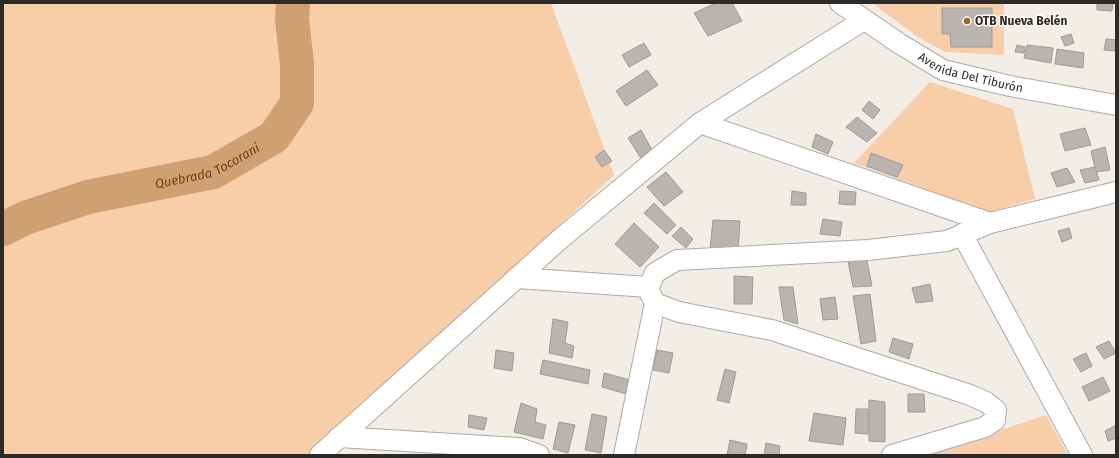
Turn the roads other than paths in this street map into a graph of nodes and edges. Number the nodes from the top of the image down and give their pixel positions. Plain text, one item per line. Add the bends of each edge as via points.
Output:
1 (840, 3) edge
2 (864, 20) junction
3 (1116, 105) edge
4 (700, 123) junction
5 (1116, 192) edge
6 (990, 222) junction
7 (962, 234) junction
8 (516, 278) junction
9 (652, 295) junction
10 (339, 437) junction
11 (320, 455) edge
12 (539, 455) edge
13 (624, 455) edge
14 (895, 455) edge
15 (1082, 455) edge

1 - 2 street, Avenida Del Tiburón
2 - 3 street, Avenida Del Tiburón via 944,70 1010,86
2 - 4 street
4 - 6 street
4 - 8 street
5 - 6 street
6 - 7 street
7 - 9 street via 947,241 868,250 677,260 655,273
7 - 15 street
8 - 9 street
8 - 10 street
9 - 13 street
9 - 14 street via 679,312 772,330 970,395 996,410 995,420 985,427
10 - 11 street
10 - 12 street via 519,448

